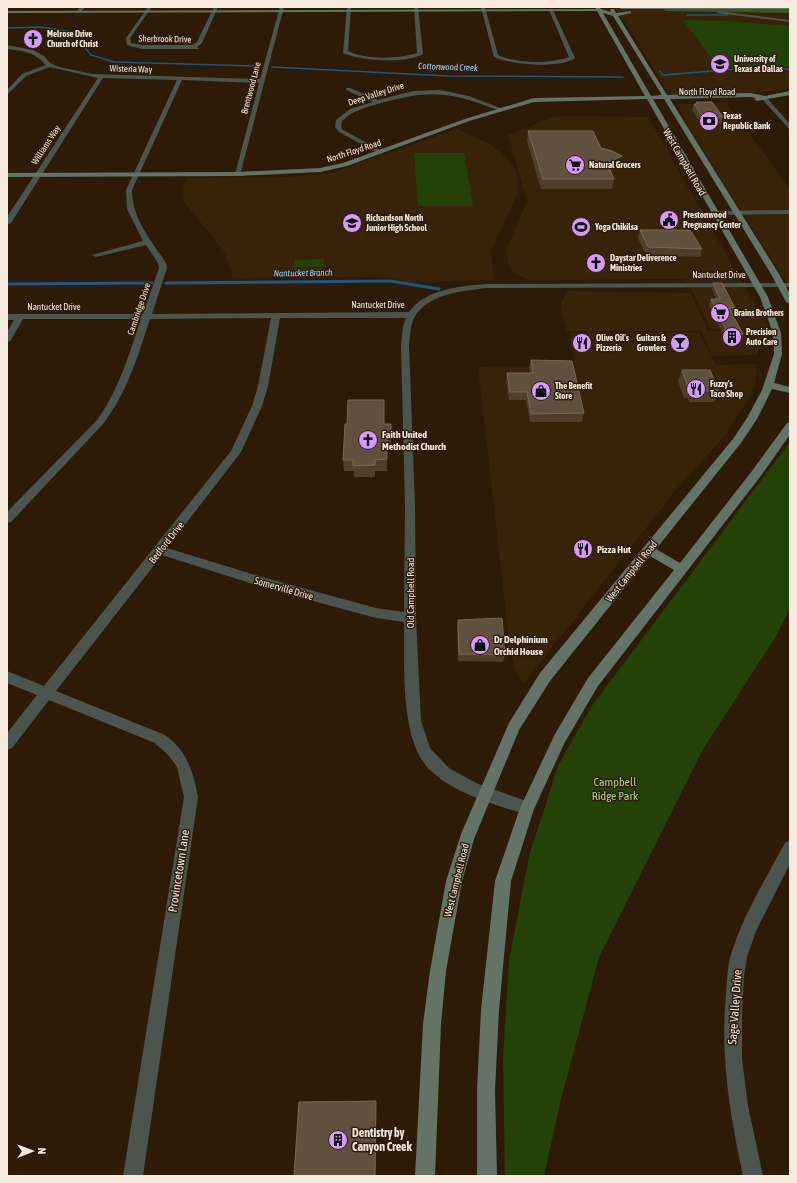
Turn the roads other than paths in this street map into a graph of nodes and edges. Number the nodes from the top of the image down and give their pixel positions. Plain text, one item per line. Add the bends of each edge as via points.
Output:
1 (11, 7) edge
2 (82, 7) edge
3 (620, 7) edge
4 (611, 8) edge
5 (790, 8) edge
6 (148, 9) edge
7 (215, 9) edge
8 (282, 9) edge
9 (349, 9) edge
10 (416, 9) edge
11 (483, 9) edge
12 (602, 9) edge
13 (551, 10) junction
14 (628, 10) edge
15 (7, 11) edge
16 (78, 12) junction
17 (718, 12) junction
18 (790, 13) edge
19 (615, 15) junction
20 (790, 22) edge
21 (7, 46) edge
22 (51, 66) junction
23 (101, 77) junction
24 (180, 79) junction
25 (262, 81) junction
26 (348, 89) dead end
27 (7, 93) edge
28 (790, 93) edge
29 (764, 97) junction
30 (650, 98) junction
31 (667, 99) junction
32 (378, 102) junction
33 (500, 109) junction
34 (790, 128) edge
35 (680, 137) junction
36 (380, 152) junction
37 (137, 174) junction
38 (238, 174) junction
39 (7, 175) edge
40 (38, 175) junction
41 (790, 212) edge
42 (715, 213) junction
43 (737, 213) junction
44 (7, 223) edge
45 (149, 242) junction
46 (96, 255) dead end
47 (756, 285) junction
48 (786, 285) edge
49 (790, 302) edge
50 (412, 315) junction
51 (276, 316) junction
52 (7, 317) edge
53 (20, 317) junction
54 (147, 317) junction
55 (7, 340) edge
56 (769, 385) junction
57 (790, 390) edge
58 (790, 425) edge
59 (7, 519) edge
60 (159, 550) junction
61 (648, 550) junction
62 (681, 569) junction
63 (410, 618) junction
64 (7, 677) edge
65 (48, 692) junction
66 (7, 744) edge
67 (486, 793) junction
68 (527, 808) junction
69 (790, 848) edge
70 (133, 1176) edge
71 (425, 1176) edge
72 (487, 1176) edge
73 (753, 1176) edge

1 - 15 main road
2 - 16 street
3 - 14 main road
4 - 12 main road
4 - 14 main road
4 - 19 main road, West Campbell Road
5 - 14 main road
6 - 7 main road
6 - 7 street, Sherbrook Drive via 128,38 129,44 142,47 195,48
6 - 16 main road
7 - 8 main road
8 - 9 main road
8 - 25 street, Brentwood Lane
9 - 10 main road
9 - 10 street via 345,52 356,56 406,58 420,54
10 - 11 main road
11 - 13 main road
11 - 13 street via 496,56 504,60 556,62 572,58
12 - 13 main road
12 - 19 main road
12 - 30 main road, West Campbell Road
14 - 17 main road
14 - 19 main road
15 - 16 main road
17 - 18 main road
17 - 20 street
19 - 31 main road, West Campbell Road
21 - 22 street, Wisteria Way via 31,51
22 - 23 street, Wisteria Way
22 - 27 street via 24,75
23 - 24 street, Wisteria Way
23 - 40 street, Williams Way
24 - 25 street, Wisteria Way
24 - 37 street, Cambridge Drive
25 - 38 street, Brentwood Lane
26 - 32 street
28 - 29 main road, North Floyd Road
29 - 31 main road, North Floyd Road via 741,101
29 - 34 street
30 - 31 main road, North Floyd Road
30 - 33 main road, North Floyd Road via 540,99
30 - 35 main road, West Campbell Road
31 - 35 main road, West Campbell Road
32 - 33 street, Deep Valley Drive via 416,91 440,91 456,93
32 - 36 street, Deep Valley Drive via 348,113 338,123 341,131 347,136
33 - 36 main road, North Floyd Road
35 - 42 main road, West Campbell Road
35 - 43 main road, West Campbell Road
36 - 38 main road, North Floyd Road via 345,165 320,170
37 - 38 main road, North Floyd Road
37 - 40 main road, North Floyd Road
37 - 45 street, Cambridge Drive via 129,190 129,205 131,213
39 - 40 main road, North Floyd Road
40 - 44 street, Williams Way
41 - 43 street
42 - 43 street
42 - 47 main road, West Campbell Road
43 - 48 main road, West Campbell Road
45 - 46 street
45 - 54 street, Cambridge Drive via 162,263 162,268
47 - 48 street, Nantucket Drive
47 - 50 street, Nantucket Drive via 487,286 448,292 428,301
47 - 56 main road, West Campbell Road via 777,333 778,354
48 - 49 main road, West Campbell Road
50 - 51 street, Nantucket Drive
50 - 63 street, Old Campbell Road via 406,329 405,345 410,506
51 - 54 street, Nantucket Drive
51 - 60 street, Bedford Drive via 263,386 257,406 236,452
52 - 53 street, Nantucket Drive
53 - 54 street, Nantucket Drive
53 - 55 street
54 - 59 street, Cambridge Drive via 113,405 100,422
56 - 57 main road
56 - 61 main road, West Campbell Road via 741,436
58 - 62 main road
60 - 63 street, Somerville Drive via 262,582 376,613
60 - 65 street, Bedford Drive
61 - 62 main road
61 - 67 main road, West Campbell Road via 545,677 514,727
62 - 68 main road via 593,682 560,738
63 - 67 street, Old Campbell Road via 413,703 418,737 436,767
64 - 65 street, Provincetown Lane
65 - 66 street, Bedford Drive
65 - 70 street, Provincetown Lane via 160,739 175,750 186,771 191,797
67 - 68 street, Old Campbell Road
67 - 71 main road, West Campbell Road via 466,839 457,870 438,971 432,1024
68 - 72 main road via 503,881 486,1090
69 - 73 street, Sage Valley Drive via 754,917 739,958 733,1002 732,1061 741,1123

